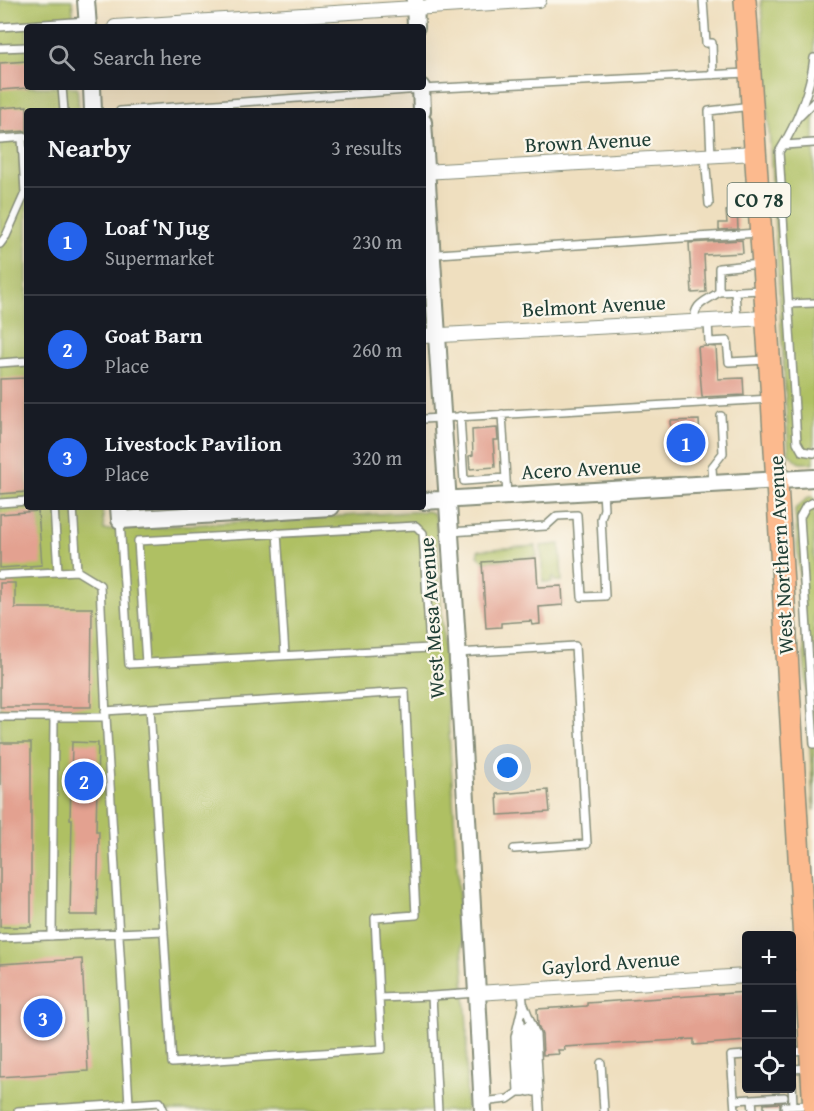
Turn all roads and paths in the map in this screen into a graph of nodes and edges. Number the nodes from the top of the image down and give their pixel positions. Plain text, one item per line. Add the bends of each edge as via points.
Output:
1 (86, 0) edge
2 (539, 0) edge
3 (703, 0) edge
4 (745, 0) edge
5 (415, 4) edge
6 (88, 24) edge
7 (154, 24) edge
8 (417, 24) edge
9 (24, 26) edge
10 (0, 27) edge
11 (24, 47) edge
12 (0, 48) edge
13 (814, 58) edge
14 (750, 73) junction
15 (713, 75) junction
16 (426, 88) edge
17 (62, 90) edge
18 (92, 90) edge
19 (395, 90) edge
20 (421, 90) edge
21 (814, 102) edge
22 (752, 106) junction
23 (64, 108) edge
24 (93, 108) edge
25 (159, 108) edge
26 (422, 108) edge
27 (798, 118) junction
28 (24, 137) edge
29 (0, 139) edge
30 (814, 143) edge
31 (784, 145) junction
32 (755, 153) junction
33 (708, 156) junction
34 (426, 172) edge
35 (24, 197) edge
36 (709, 204) dead end
37 (426, 213) edge
38 (761, 233) junction
39 (0, 244) edge
40 (427, 254) edge
41 (763, 264) junction
42 (764, 290) junction
43 (719, 292) junction
44 (735, 292) junction
45 (814, 303) edge
46 (789, 304) junction
47 (766, 318) junction
48 (737, 320) junction
49 (701, 322) junction
50 (430, 335) edge
51 (769, 359) junction
52 (24, 361) edge
53 (0, 363) edge
54 (772, 399) junction
55 (502, 414) junction
56 (460, 416) junction
57 (721, 416) dead end
58 (441, 417) junction
59 (426, 418) edge
60 (814, 453) edge
61 (506, 478) junction
62 (814, 478) edge
63 (776, 480) junction
64 (713, 484) junction
65 (603, 491) junction
66 (507, 496) junction
67 (447, 499) junction
68 (24, 501) edge
69 (426, 501) edge
70 (814, 502) edge
71 (0, 503) edge
72 (54, 510) edge
73 (73, 510) edge
74 (240, 510) edge
75 (119, 514) edge
76 (450, 532) junction
77 (278, 533) junction
78 (77, 571) junction
79 (58, 572) junction
80 (0, 575) edge
81 (811, 646) edge
82 (457, 653) junction
83 (285, 655) junction
84 (146, 663) junction
85 (150, 708) junction
86 (106, 714) junction
87 (0, 717) edge
88 (54, 718) junction
89 (814, 744) edge
90 (514, 849) dead end
91 (164, 931) junction
92 (118, 934) junction
93 (52, 936) junction
94 (0, 938) edge
95 (799, 973) edge
96 (742, 976) edge
97 (477, 993) junction
98 (432, 996) junction
99 (523, 996) junction
100 (379, 998) junction
101 (742, 1055) edge
102 (801, 1060) edge
103 (601, 1064) dead end
104 (529, 1092) junction
105 (784, 1093) edge
106 (784, 1097) junction
107 (752, 1099) junction
108 (735, 1100) junction
109 (129, 1104) junction
110 (482, 1107) edge
111 (794, 1107) edge
112 (814, 1110) edge
113 (18, 1111) edge
114 (164, 1111) edge
115 (438, 1111) edge
116 (540, 1111) edge
117 (603, 1111) edge
118 (735, 1111) edge
119 (753, 1111) edge

1 - 6 street
2 - 5 street
3 - 15 lane via 706,43 712,43
4 - 14 main road, West Northern Avenue / CO 78
5 - 7 street
5 - 8 street
9 - 10 lane
11 - 12 lane
13 - 27 lane via 810,85
14 - 15 lane
14 - 22 main road, West Northern Avenue / CO 78
15 - 16 lane
17 - 23 lane
18 - 24 street
19 - 25 lane
20 - 26 street
21 - 27 lane
22 - 32 main road, West Northern Avenue / CO 78
22 - 33 lane via 709,111
27 - 31 lane
28 - 29 lane
30 - 31 lane
31 - 46 lane via 779,153
32 - 33 street, Brown Avenue
32 - 38 main road, West Northern Avenue / CO 78
33 - 34 street, Brown Avenue
33 - 36 lane
35 - 39 lane
37 - 40 street, West Mesa Avenue
38 - 40 lane
38 - 41 main road, West Northern Avenue / CO 78
40 - 50 street, West Mesa Avenue
41 - 42 main road, West Northern Avenue / CO 78
41 - 43 lane via 718,268
42 - 44 lane
42 - 47 main road, West Northern Avenue / CO 78
43 - 44 lane
43 - 49 lane via 701,302 694,314
44 - 48 lane
45 - 46 lane
46 - 60 lane via 797,442 802,451
47 - 48 street, Belmont Avenue
47 - 51 main road, West Northern Avenue / CO 78
48 - 49 street, Belmont Avenue
49 - 50 street, Belmont Avenue
49 - 51 lane via 710,342 727,341 729,362
50 - 58 street, West Mesa Avenue
51 - 54 main road, West Northern Avenue / CO 78
52 - 53 lane
54 - 55 lane
54 - 63 main road, West Northern Avenue / CO 78
55 - 56 lane
55 - 61 lane
56 - 58 lane
56 - 61 lane via 464,481
57 - 64 lane via 723,453 712,467
58 - 59 lane
58 - 67 street, West Mesa Avenue
61 - 66 lane
62 - 63 street, Acero Avenue
63 - 64 street, Acero Avenue
63 - 95 main road, West Northern Avenue / CO 78
64 - 65 street, Acero Avenue
65 - 66 street, Acero Avenue
65 - 76 lane via 606,596 582,597 577,515 556,516 546,526
66 - 67 street, Acero Avenue
67 - 69 street, Acero Avenue
67 - 76 street, West Mesa Avenue
68 - 71 lane
70 - 81 lane via 806,506 800,517
72 - 79 lane
73 - 78 lane
74 - 75 street
75 - 84 lane via 129,664
76 - 82 street, West Mesa Avenue
77 - 83 lane
77 - 83 lane via 416,526 423,533 430,648
77 - 84 lane via 138,541
78 - 79 lane
78 - 86 lane via 100,585
79 - 80 lane
81 - 89 lane
82 - 90 lane via 575,646 587,844
82 - 97 street, West Mesa Avenue
83 - 84 lane
85 - 86 lane
85 - 91 lane
85 - 100 lane via 405,692 416,915 375,918
86 - 88 lane
86 - 92 lane
87 - 88 lane
88 - 93 lane
91 - 92 lane
91 - 100 lane via 172,1063 382,1049
92 - 93 lane
92 - 109 lane
93 - 94 lane
95 - 102 main road, West Northern Avenue / CO 78
96 - 99 street, Gaylord Avenue
97 - 98 lane
97 - 99 street, Gaylord Avenue
97 - 110 street, West Mesa Avenue
98 - 100 lane
98 - 115 lane
99 - 104 lane
99 - 104 lane via 514,1037
101 - 108 lane via 731,1056
102 - 111 main road, West Northern Avenue / CO 78
103 - 117 lane
104 - 110 lane
104 - 116 lane
105 - 106 lane
106 - 107 lane
106 - 111 lane
107 - 108 lane
107 - 119 lane
108 - 118 lane
109 - 113 lane
109 - 114 lane via 160,1102
111 - 112 main road, West Northern Avenue / CO 78

